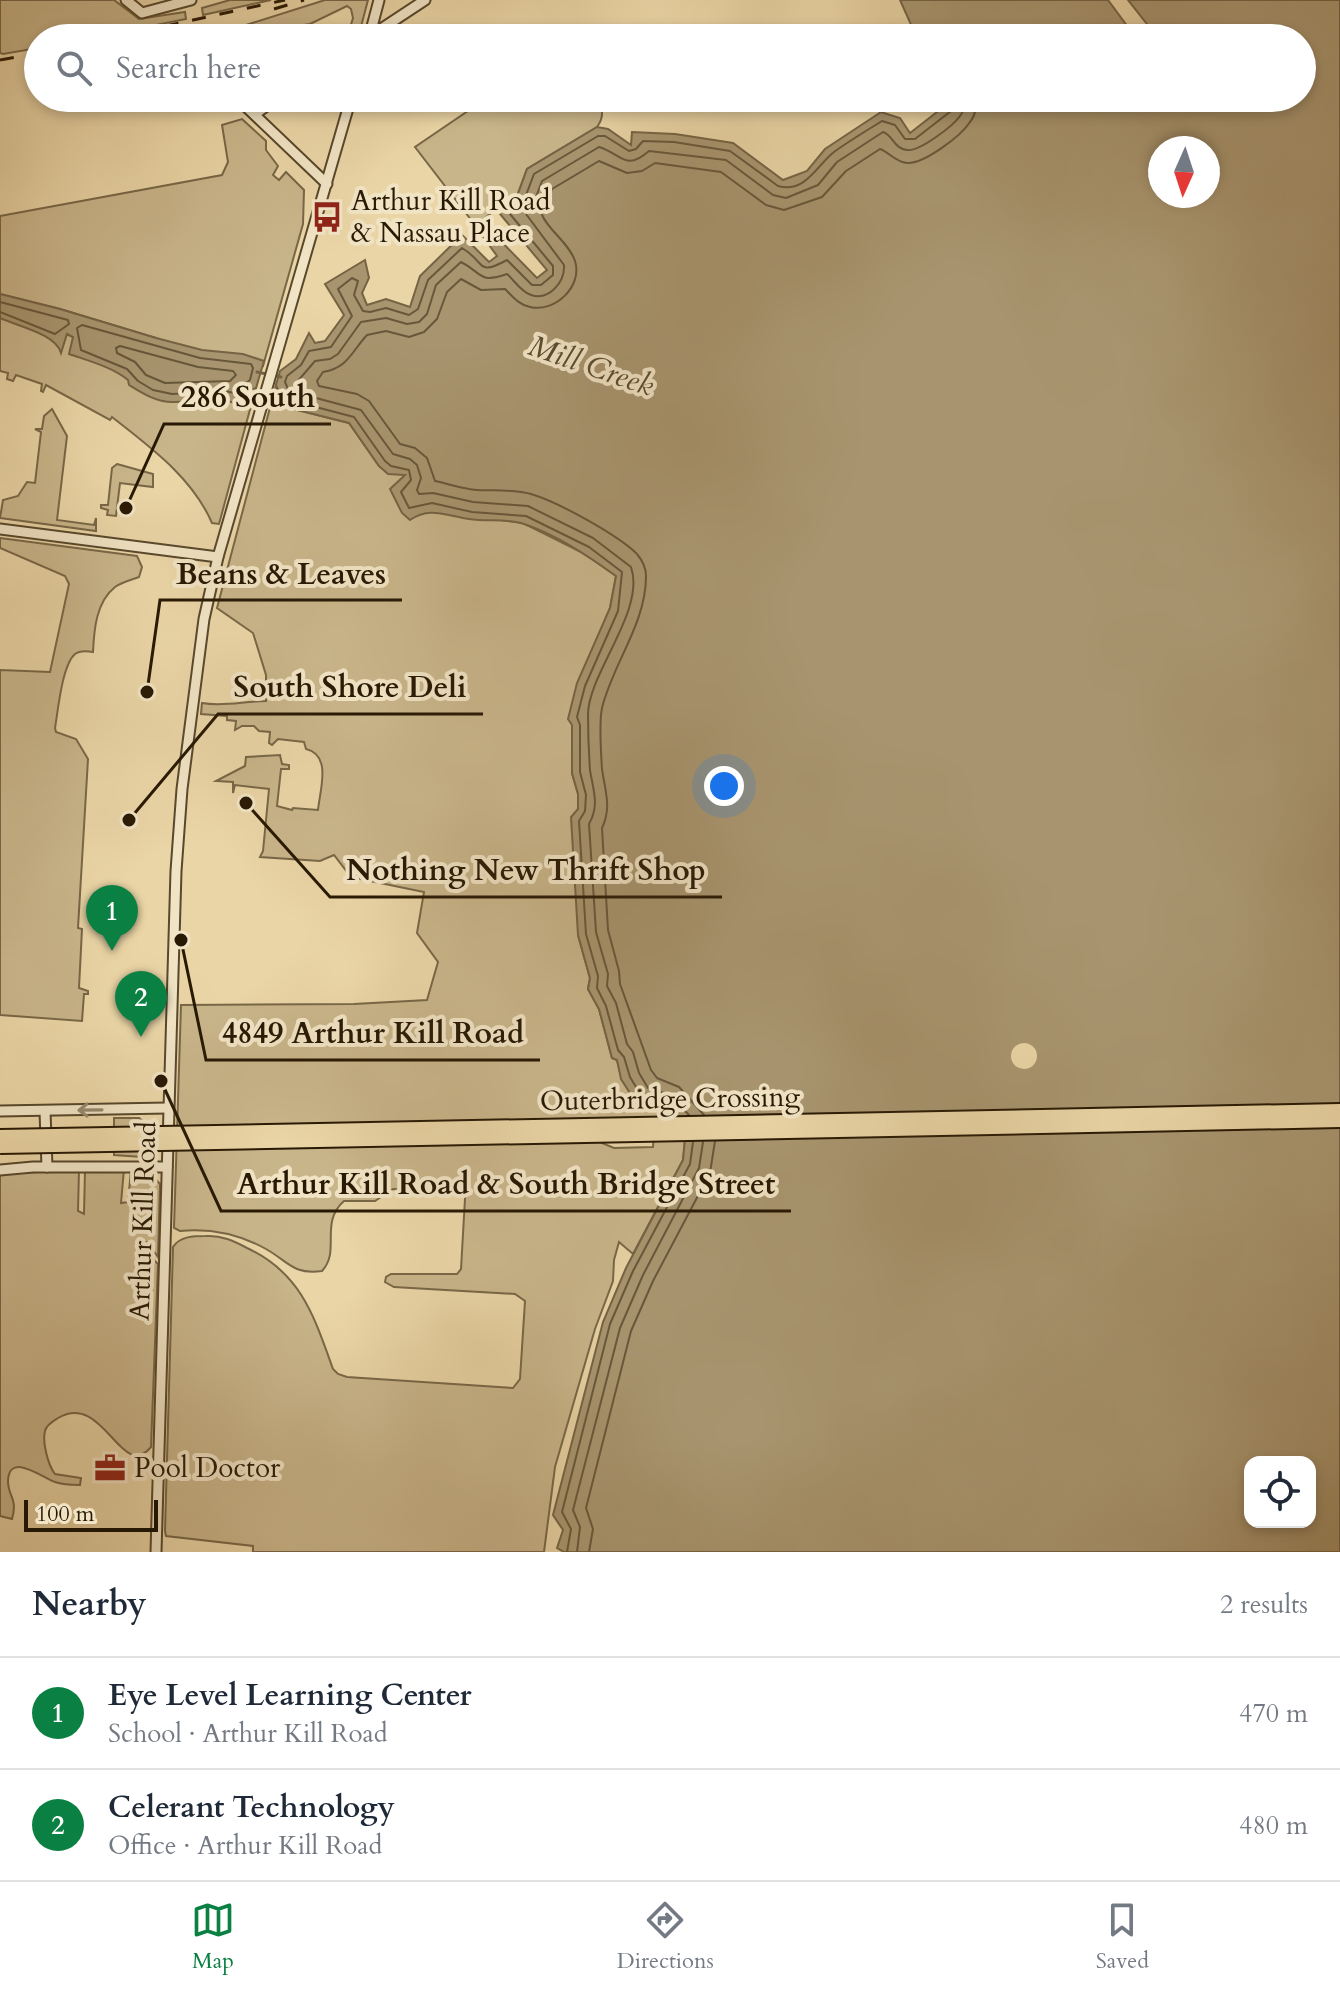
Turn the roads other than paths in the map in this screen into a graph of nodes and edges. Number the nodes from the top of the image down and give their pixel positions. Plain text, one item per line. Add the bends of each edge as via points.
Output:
1 (126, 0) edge
2 (191, 0) edge
3 (379, 0) edge
4 (425, 0) edge
5 (373, 24) edge
6 (390, 24) edge
7 (253, 112) edge
8 (258, 112) edge
9 (347, 112) edge
10 (255, 114) junction
11 (327, 184) junction
12 (0, 529) edge
13 (218, 557) junction
14 (168, 1108) junction
15 (1340, 1110) edge
16 (0, 1111) edge
17 (45, 1111) junction
18 (1340, 1121) edge
19 (986, 1122) junction
20 (0, 1136) edge
21 (0, 1147) edge
22 (47, 1167) junction
23 (167, 1167) junction
24 (0, 1170) edge
25 (156, 1552) edge

1 - 2 street via 139,12
3 - 5 street
4 - 6 street
7 - 10 street
8 - 10 street
9 - 11 street, Arthur Kill Road
10 - 11 street
11 - 13 street, Arthur Kill Road
12 - 13 street
13 - 14 street, Arthur Kill Road via 197,657 182,789
14 -> 17 street
14 - 23 street, Arthur Kill Road
15 - 19 highway, Outerbridge Crossing
16 - 17 street
17 - 22 street
18 - 19 highway, Outerbridge Crossing
19 - 20 highway, Outerbridge Crossing, bridge
19 - 21 highway, Outerbridge Crossing, bridge
22 - 23 street
22 - 24 street
23 - 25 street, Arthur Kill Road

